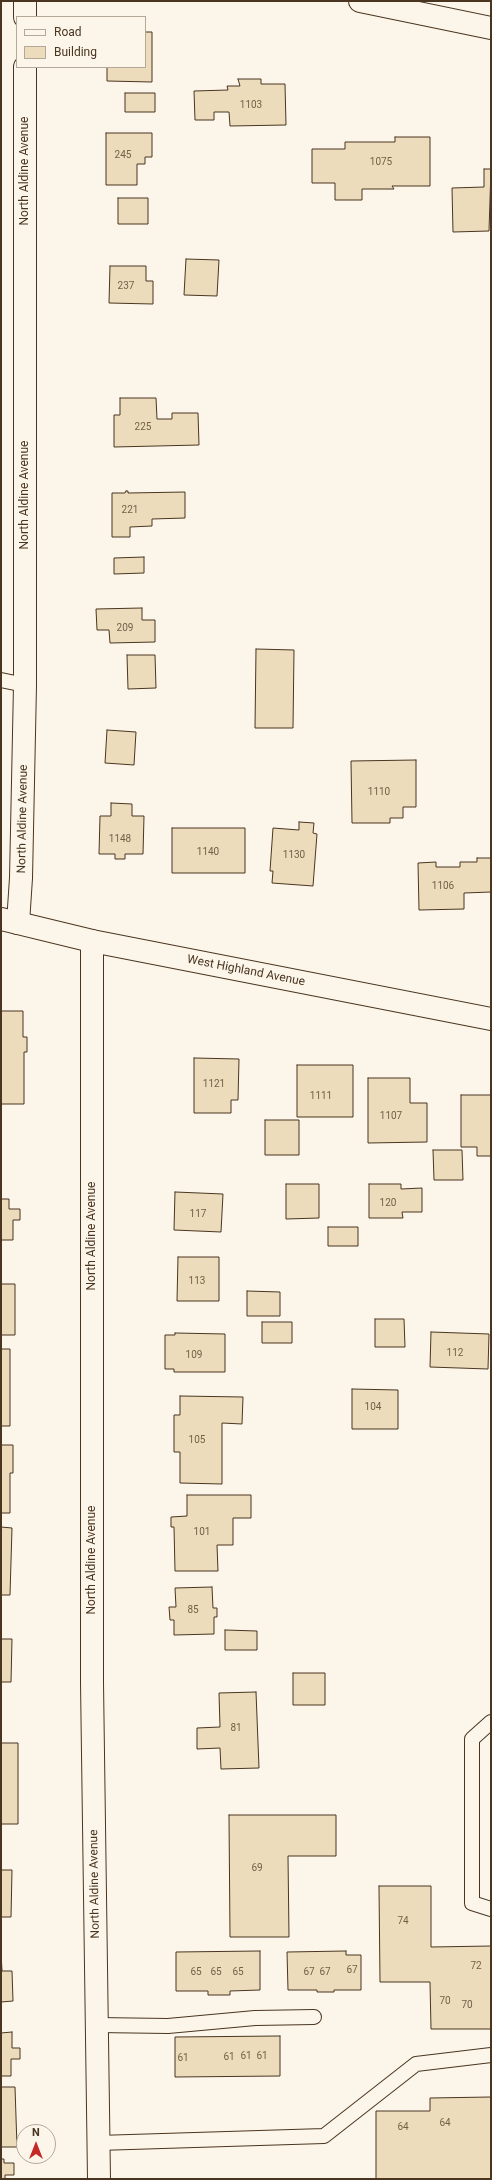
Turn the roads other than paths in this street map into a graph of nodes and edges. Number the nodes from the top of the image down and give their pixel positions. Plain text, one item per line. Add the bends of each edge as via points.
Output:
1 (25, 1) edge
2 (360, 1) edge
3 (398, 5) edge
4 (25, 16) edge
5 (491, 28) edge
6 (25, 68) edge
7 (1, 680) edge
8 (25, 685) junction
9 (10, 921) edge
10 (92, 941) junction
11 (491, 1020) edge
12 (491, 1722) edge
13 (491, 1909) edge
14 (314, 2017) dead end
15 (97, 2025) junction
16 (491, 2055) edge
17 (98, 2143) junction
18 (99, 2179) edge

1 - 4 street
2 - 3 street
3 - 5 street
6 - 8 street, North Aldine Avenue
7 - 8 lane
8 - 9 street, North Aldine Avenue via 21,878
9 - 10 street, West Highland Avenue
10 - 11 street, West Highland Avenue
10 - 15 street, North Aldine Avenue via 92,1683
12 - 13 lane via 472,1739 472,1903
14 - 15 lane via 255,2018 168,2026
15 - 17 street, North Aldine Avenue
16 - 17 lane via 416,2064 324,2136
17 - 18 street, North Aldine Avenue

